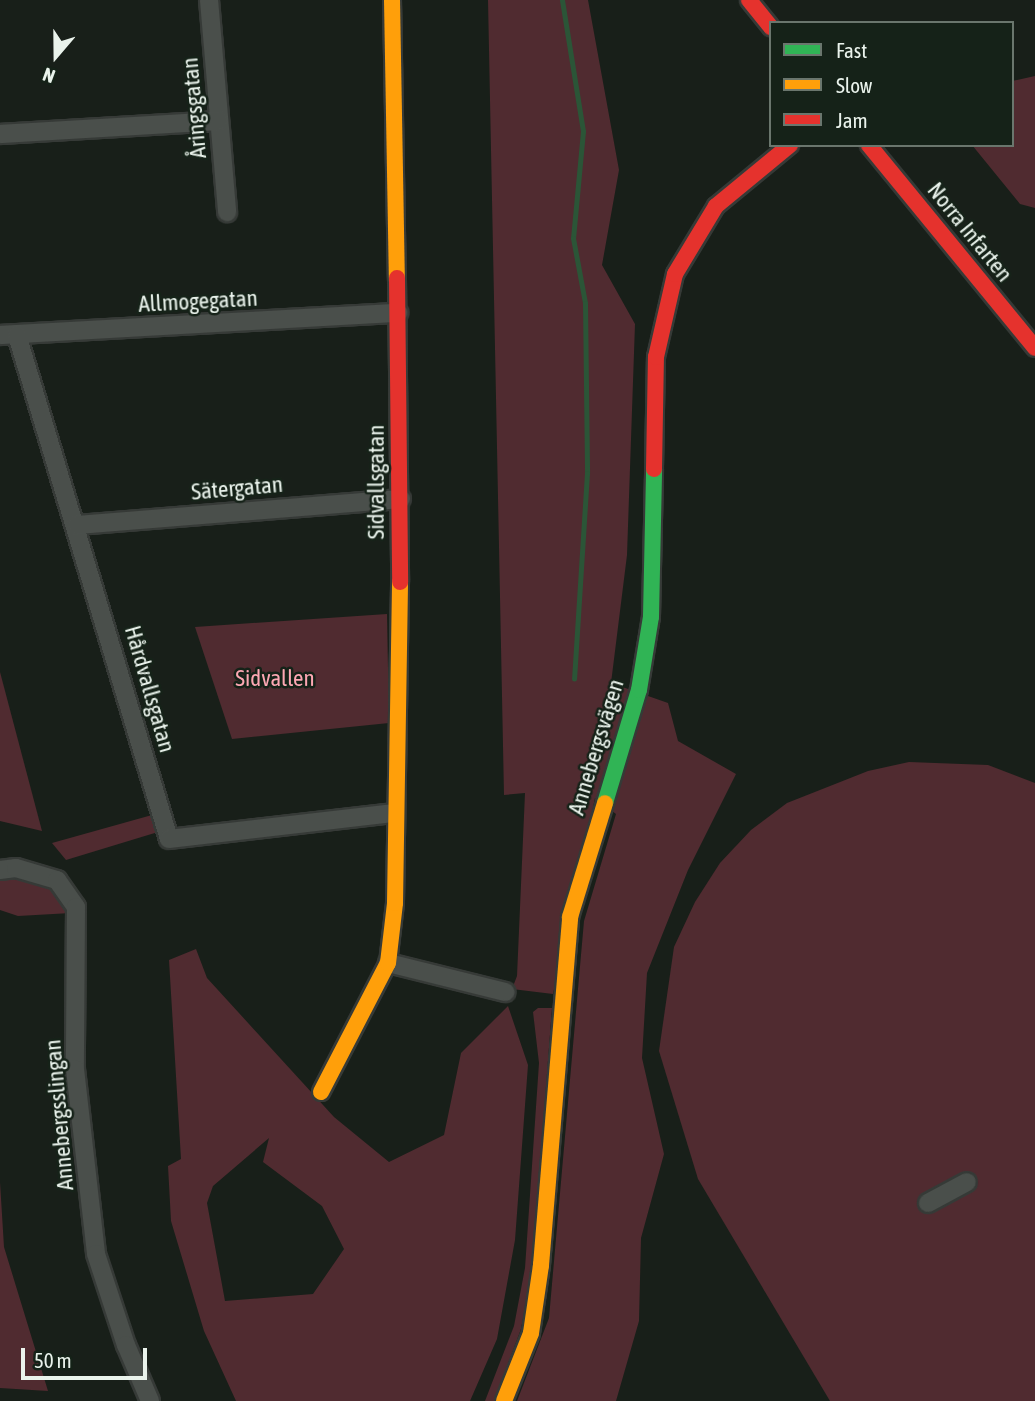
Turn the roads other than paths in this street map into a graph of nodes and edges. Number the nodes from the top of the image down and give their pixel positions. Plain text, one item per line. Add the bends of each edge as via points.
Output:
1 (209, 0) edge
2 (392, 0) edge
3 (749, 0) edge
4 (769, 25) edge
5 (219, 121) junction
6 (0, 134) edge
7 (787, 147) edge
8 (871, 147) edge
9 (228, 212) dead end
10 (398, 313) junction
11 (8, 335) edge
12 (1035, 348) edge
13 (401, 499) junction
14 (77, 525) junction
15 (395, 813) junction
16 (0, 870) edge
17 (388, 963) junction
18 (505, 992) dead end
19 (321, 1092) dead end
20 (967, 1181) dead end
21 (928, 1203) dead end
22 (150, 1401) edge
23 (504, 1401) edge

1 - 5 street, Åringsgatan
2 - 10 street, Sidvallsgatan
3 - 4 street
5 - 6 street
5 - 9 street, Åringsgatan
7 - 23 street, Annebergsvägen via 716,206 675,274 656,357 651,617 639,690 570,917 541,1265 531,1333
8 - 12 street, Norra Infarten
10 - 11 street, Allmogegatan
10 - 13 street, Sidvallsgatan
11 - 14 street, Hårdvallsgatan
13 - 14 street, Sätergatan
13 - 15 street, Sidvallsgatan
14 - 15 street, Hårdvallsgatan via 169,839
15 - 17 street, Sidvallsgatan via 395,903
16 - 22 street, Annebergsslingan via 16,868 57,880 76,907 75,1069 96,1254 125,1345
17 - 18 street
17 - 19 street, Sidvallsgatan
20 - 21 street

